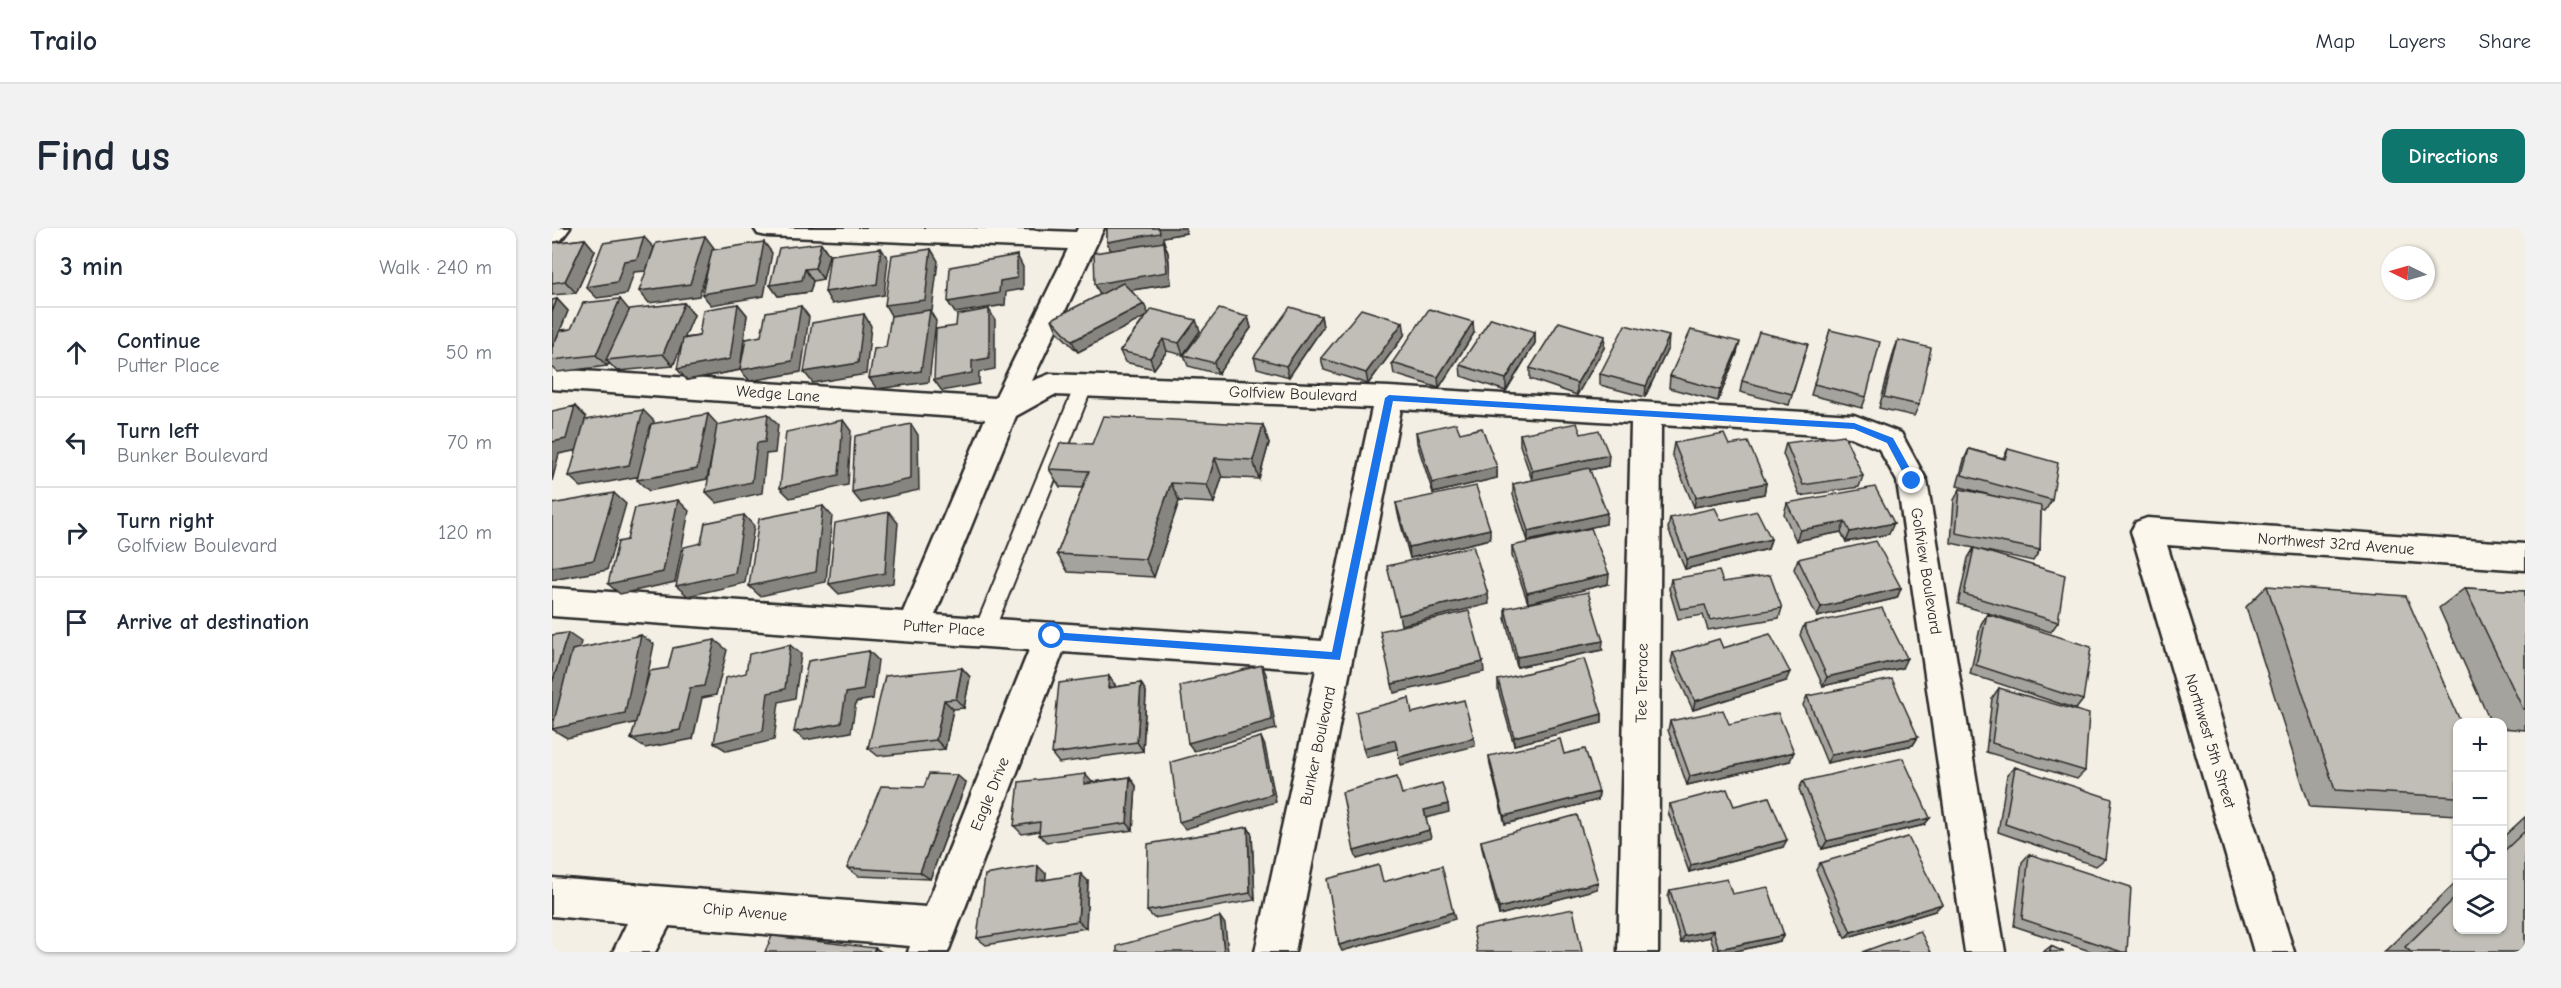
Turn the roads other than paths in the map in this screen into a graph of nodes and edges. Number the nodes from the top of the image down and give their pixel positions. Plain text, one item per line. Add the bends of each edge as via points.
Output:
1 (557, 228) edge
2 (767, 228) edge
3 (552, 234) edge
4 (1088, 235) edge
5 (552, 379) edge
6 (1083, 385) junction
7 (1389, 398) junction
8 (1004, 409) junction
9 (1646, 413) junction
10 (2146, 531) joint
11 (2525, 557) edge
12 (552, 602) edge
13 (914, 626) junction
14 (984, 631) junction
15 (1052, 636) junction
16 (1336, 657) junction
17 (552, 897) edge
18 (659, 904) junction
19 (932, 940) edge
20 (633, 952) edge
21 (1275, 952) edge
22 (1638, 952) edge
23 (1985, 952) edge
24 (2274, 952) edge

1 - 3 street
2 - 4 street
4 - 8 street
5 - 8 street, Wedge Lane
6 - 7 street, Golfview Boulevard
6 - 8 street, Golfview Boulevard via 1050,384
6 - 14 lane
7 - 9 street, Golfview Boulevard
7 - 16 street, Bunker Boulevard
8 - 13 street
9 - 22 street, Tee Terrace
9 - 23 street, Golfview Boulevard via 1854,426 1890,441 1912,481
10 - 11 street, Northwest 32rd Avenue
10 - 24 street, Northwest 5th Street
12 - 13 street, Putter Place
13 - 14 street, Putter Place
14 - 15 street, Putter Place
15 - 16 street, Putter Place
15 - 19 street, Eagle Drive
16 - 21 street, Bunker Boulevard
17 - 18 street, Chip Avenue
18 - 19 street, Chip Avenue
18 - 20 street

